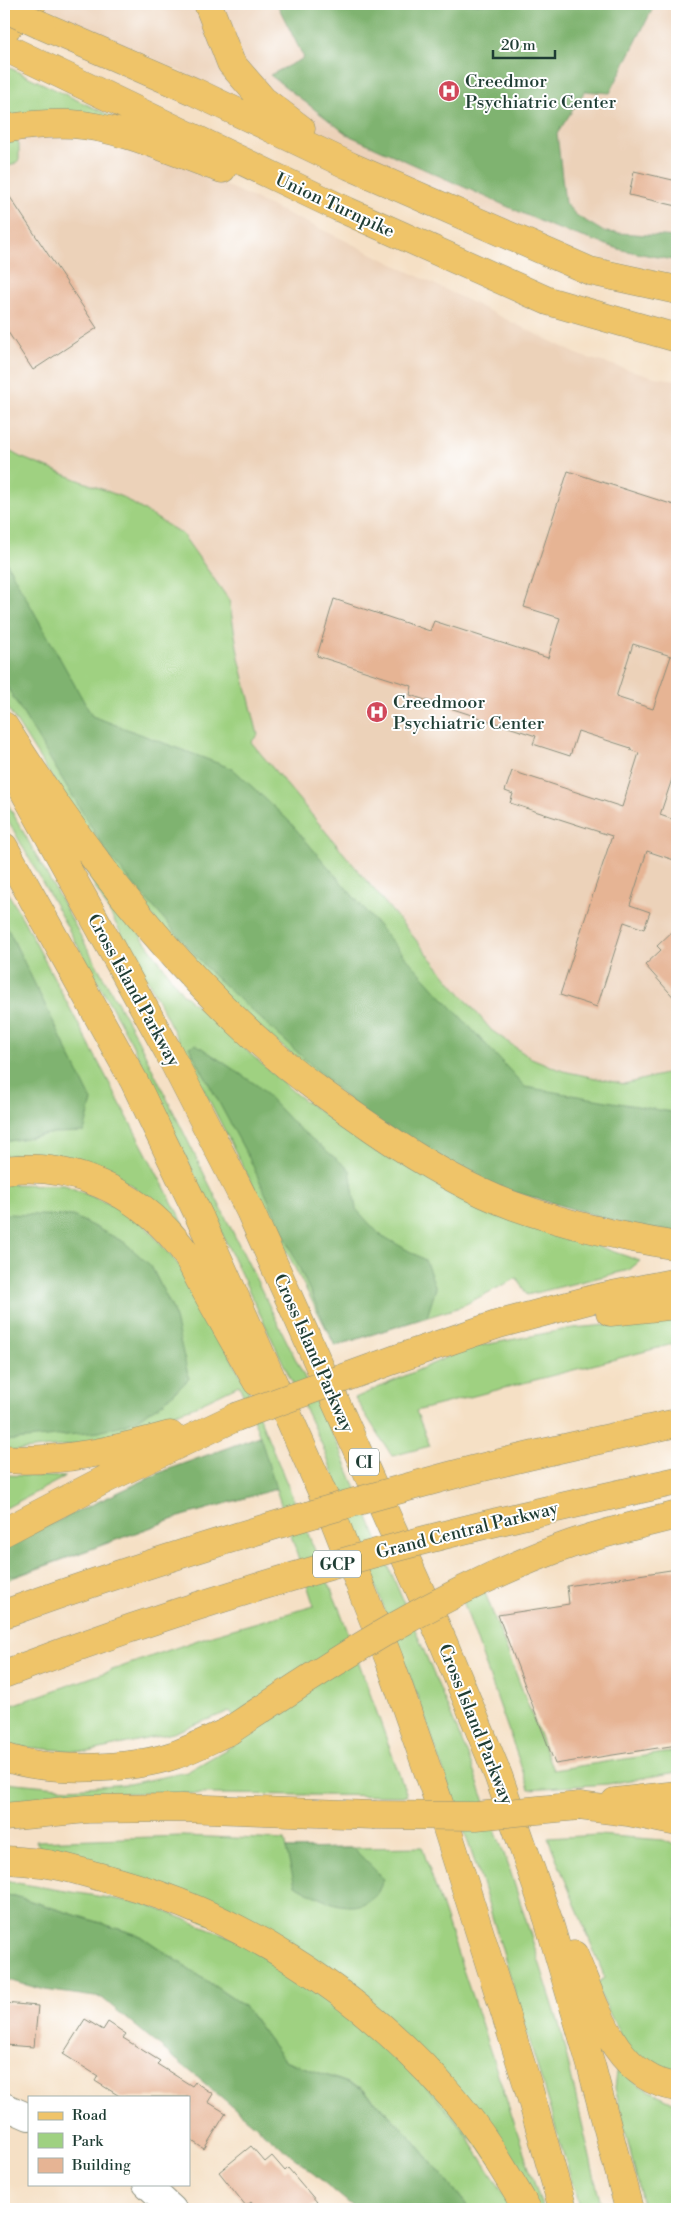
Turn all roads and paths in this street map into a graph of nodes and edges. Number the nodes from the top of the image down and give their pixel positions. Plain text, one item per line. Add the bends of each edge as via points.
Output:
1 (208, 4) edge
2 (4, 8) edge
3 (36, 14) edge
4 (4, 30) edge
5 (14, 52) edge
6 (4, 129) edge
7 (350, 166) junction
8 (338, 207) junction
9 (677, 290) edge
10 (677, 338) edge
11 (4, 726) edge
12 (4, 755) edge
13 (4, 847) edge
14 (4, 1170) edge
15 (677, 1246) edge
16 (677, 1282) edge
17 (677, 1305) edge
18 (399, 1358) junction
19 (236, 1417) junction
20 (677, 1423) edge
21 (4, 1459) edge
22 (677, 1480) edge
23 (331, 1512) junction
24 (677, 1515) edge
25 (4, 1532) edge
26 (4, 1614) edge
27 (4, 1674) edge
28 (4, 1757) edge
29 (498, 1775) junction
30 (677, 1794) edge
31 (579, 1806) junction
32 (4, 1817) edge
33 (677, 1822) edge
34 (4, 1860) edge
35 (677, 2087) edge
36 (4, 2106) edge
37 (28, 2118) edge
38 (148, 2186) edge
39 (173, 2209) edge
40 (526, 2209) edge
41 (563, 2209) edge
42 (629, 2209) edge

1 - 7 main road via 231,62 263,100
2 - 3 main road, bridge
3 - 4 main road
3 - 7 main road
5 - 8 main road, Union Turnpike
6 - 8 main road via 37,124 74,124 125,134
7 - 9 main road via 590,272
8 - 10 main road, Union Turnpike via 548,301
11 - 15 main road via 84,844 197,982 263,1045 325,1096 448,1175 513,1206 583,1227
12 - 29 main road, Cross Island Parkway / CI via 168,1051 250,1212 382,1503
13 - 23 main road via 138,1089 200,1216
14 - 23 main road via 66,1171 114,1190 152,1215 180,1245
16 - 18 main road via 597,1298 499,1324
17 - 18 main road via 613,1311 513,1328
18 - 19 main road, bridge
19 - 21 main road via 94,1454 31,1461
19 - 25 main road
20 - 26 main road, bridge via 437,1479 197,1550
22 - 27 main road, Grand Central Parkway / GCP, bridge via 341,1562 214,1600
23 - 41 main road via 389,1659 438,1800 510,2027
24 - 28 main road, bridge via 571,1544 479,1582 385,1631 229,1732 175,1755 123,1766 68,1768
29 - 35 main road via 609,2037 633,2067
29 - 42 main road, Cross Island Parkway / CI via 548,1919
30 - 31 main road
31 - 32 main road, bridge via 476,1816 182,1808 88,1809
31 - 33 main road
34 - 40 main road via 53,1865 129,1884 212,1915 285,1955 341,1993 398,2040 445,2090 498,2159
36 - 37 street
38 - 39 street

